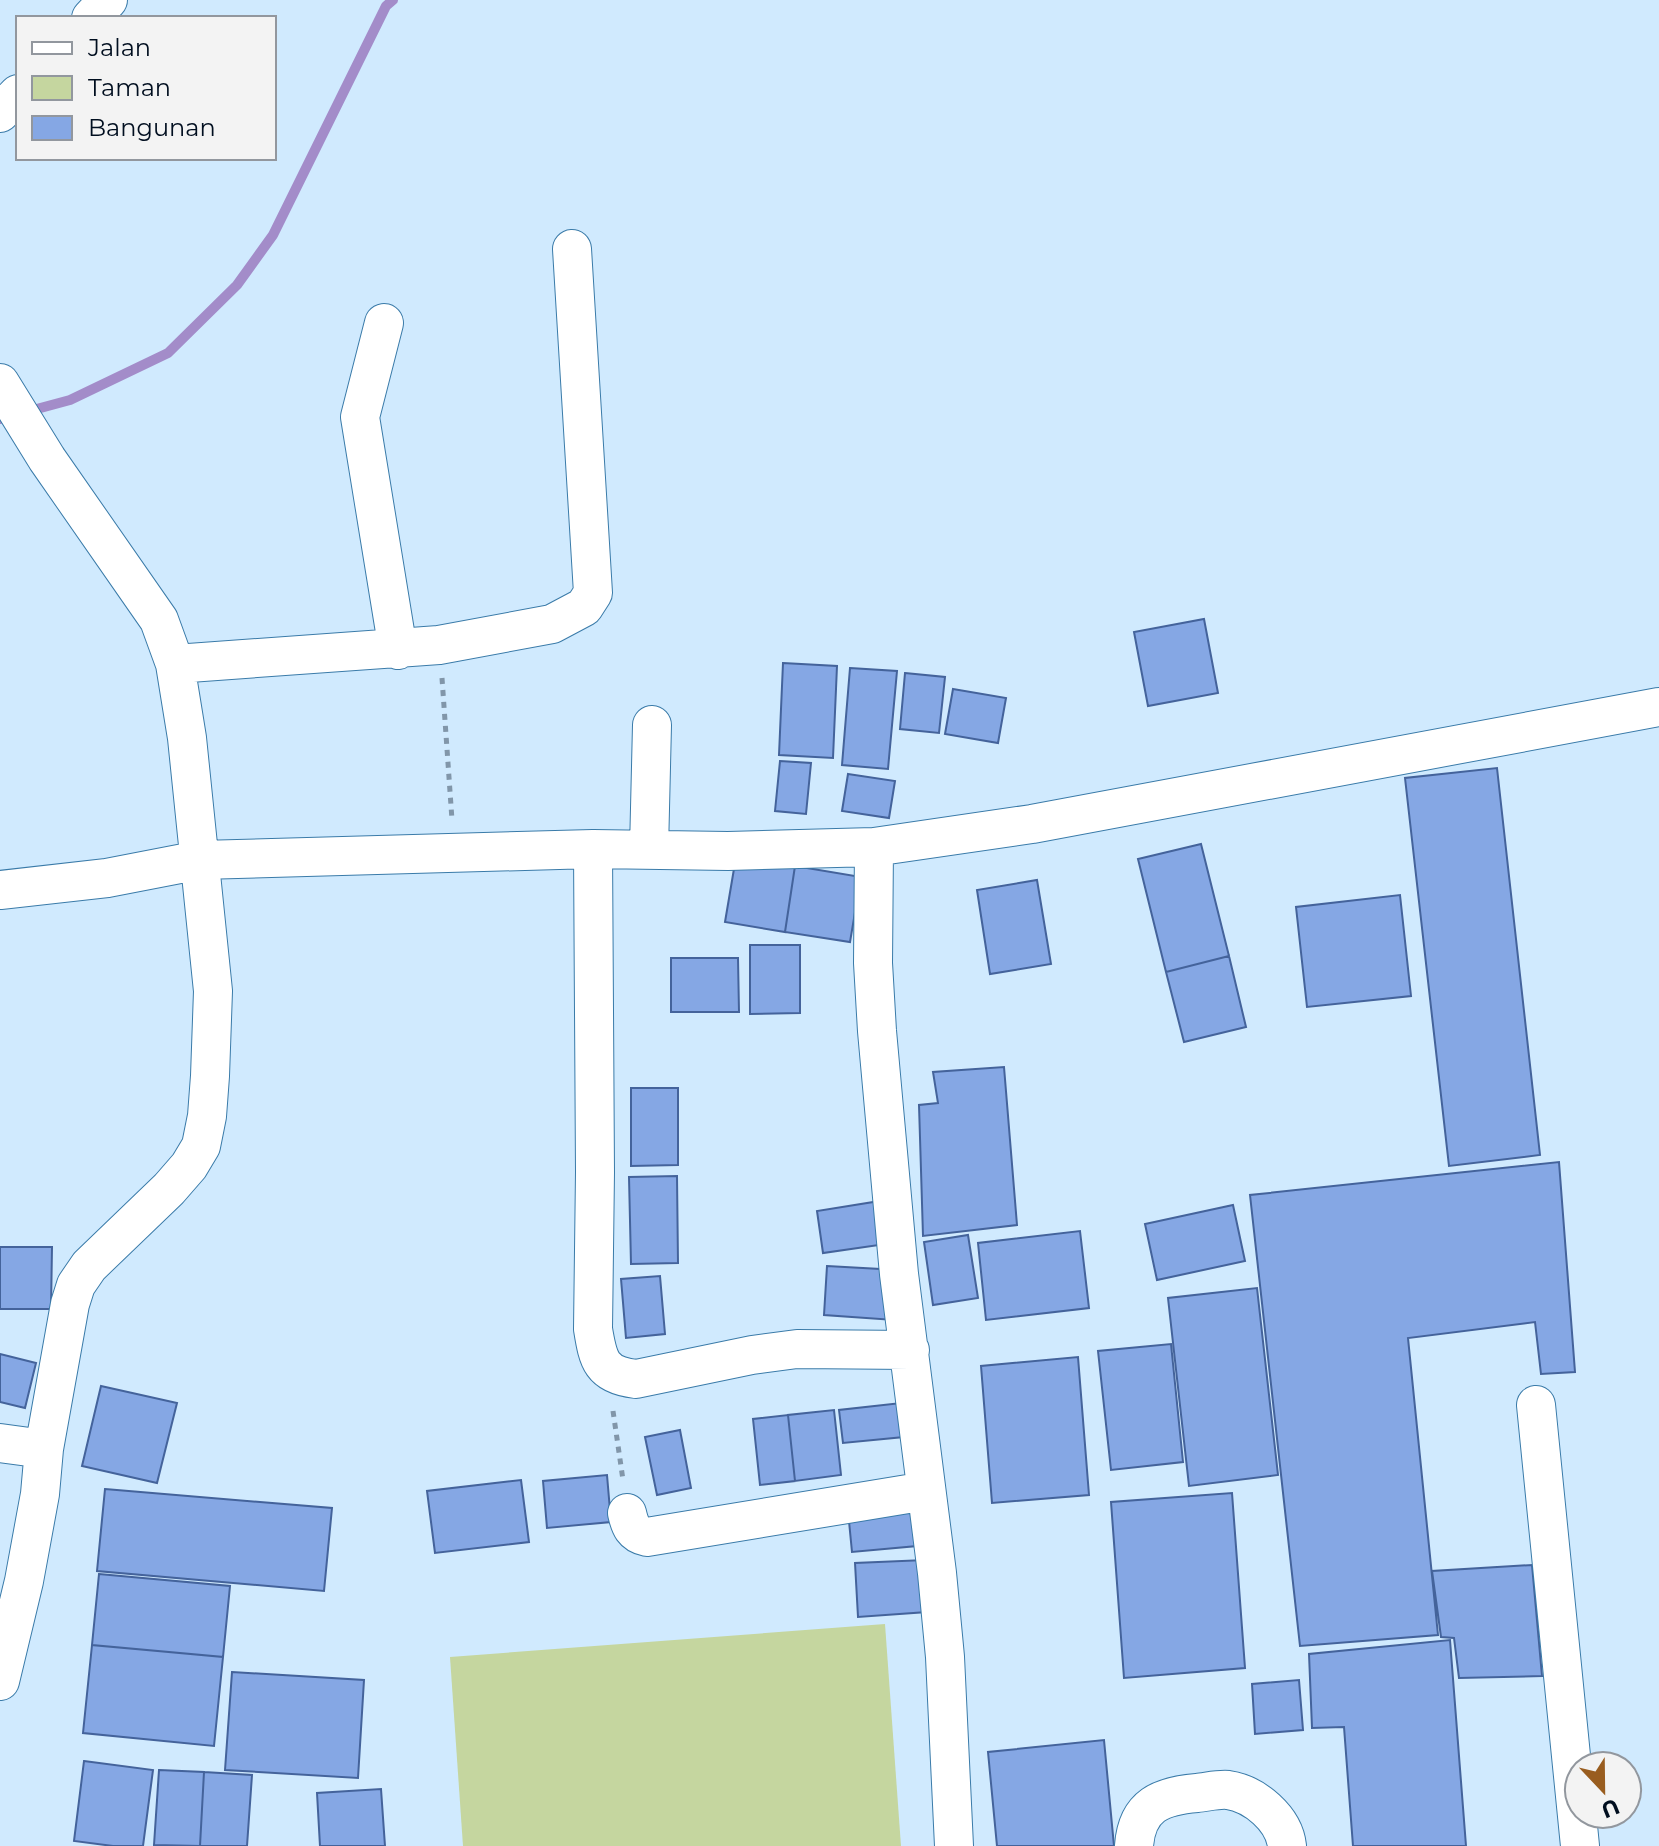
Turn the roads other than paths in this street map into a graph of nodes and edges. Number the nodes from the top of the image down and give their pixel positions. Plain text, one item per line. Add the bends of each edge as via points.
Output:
1 (108, 0) edge
2 (93, 16) edge
3 (572, 249) dead end
4 (384, 323) dead end
5 (1, 384) edge
6 (398, 650) junction
7 (175, 664) junction
8 (1659, 707) edge
9 (652, 725) dead end
10 (874, 847) junction
11 (593, 849) junction
12 (649, 850) junction
13 (200, 860) junction
14 (0, 890) edge
15 (910, 1350) junction
16 (1536, 1405) dead end
17 (0, 1443) edge
18 (44, 1449) junction
19 (926, 1491) junction
20 (627, 1513) road end
21 (0, 1681) edge
22 (954, 1846) edge
23 (1134, 1846) edge
24 (1287, 1846) edge
25 (1580, 1846) edge

1 - 2 street
3 - 6 street via 593,593 584,607 552,624
4 - 6 street via 360,417
5 - 7 street via 159,620
6 - 7 street
7 - 13 street
8 - 10 street via 1032,824
9 - 12 street
10 - 12 street
10 - 15 street via 877,1031
11 - 12 street
11 - 13 street
11 - 15 street via 593,1329 597,1354 607,1370 636,1379 797,1349
13 - 14 street via 107,878
13 - 18 street via 213,991 201,1146 169,1189 110,1244 76,1285
15 - 19 street
16 - 25 street
17 - 18 street
18 - 21 street via 24,1581
19 - 20 street via 647,1537 630,1526
19 - 22 street via 945,1657
23 - 24 street via 1143,1814 1168,1795 1229,1790 1262,1804 1286,1832

